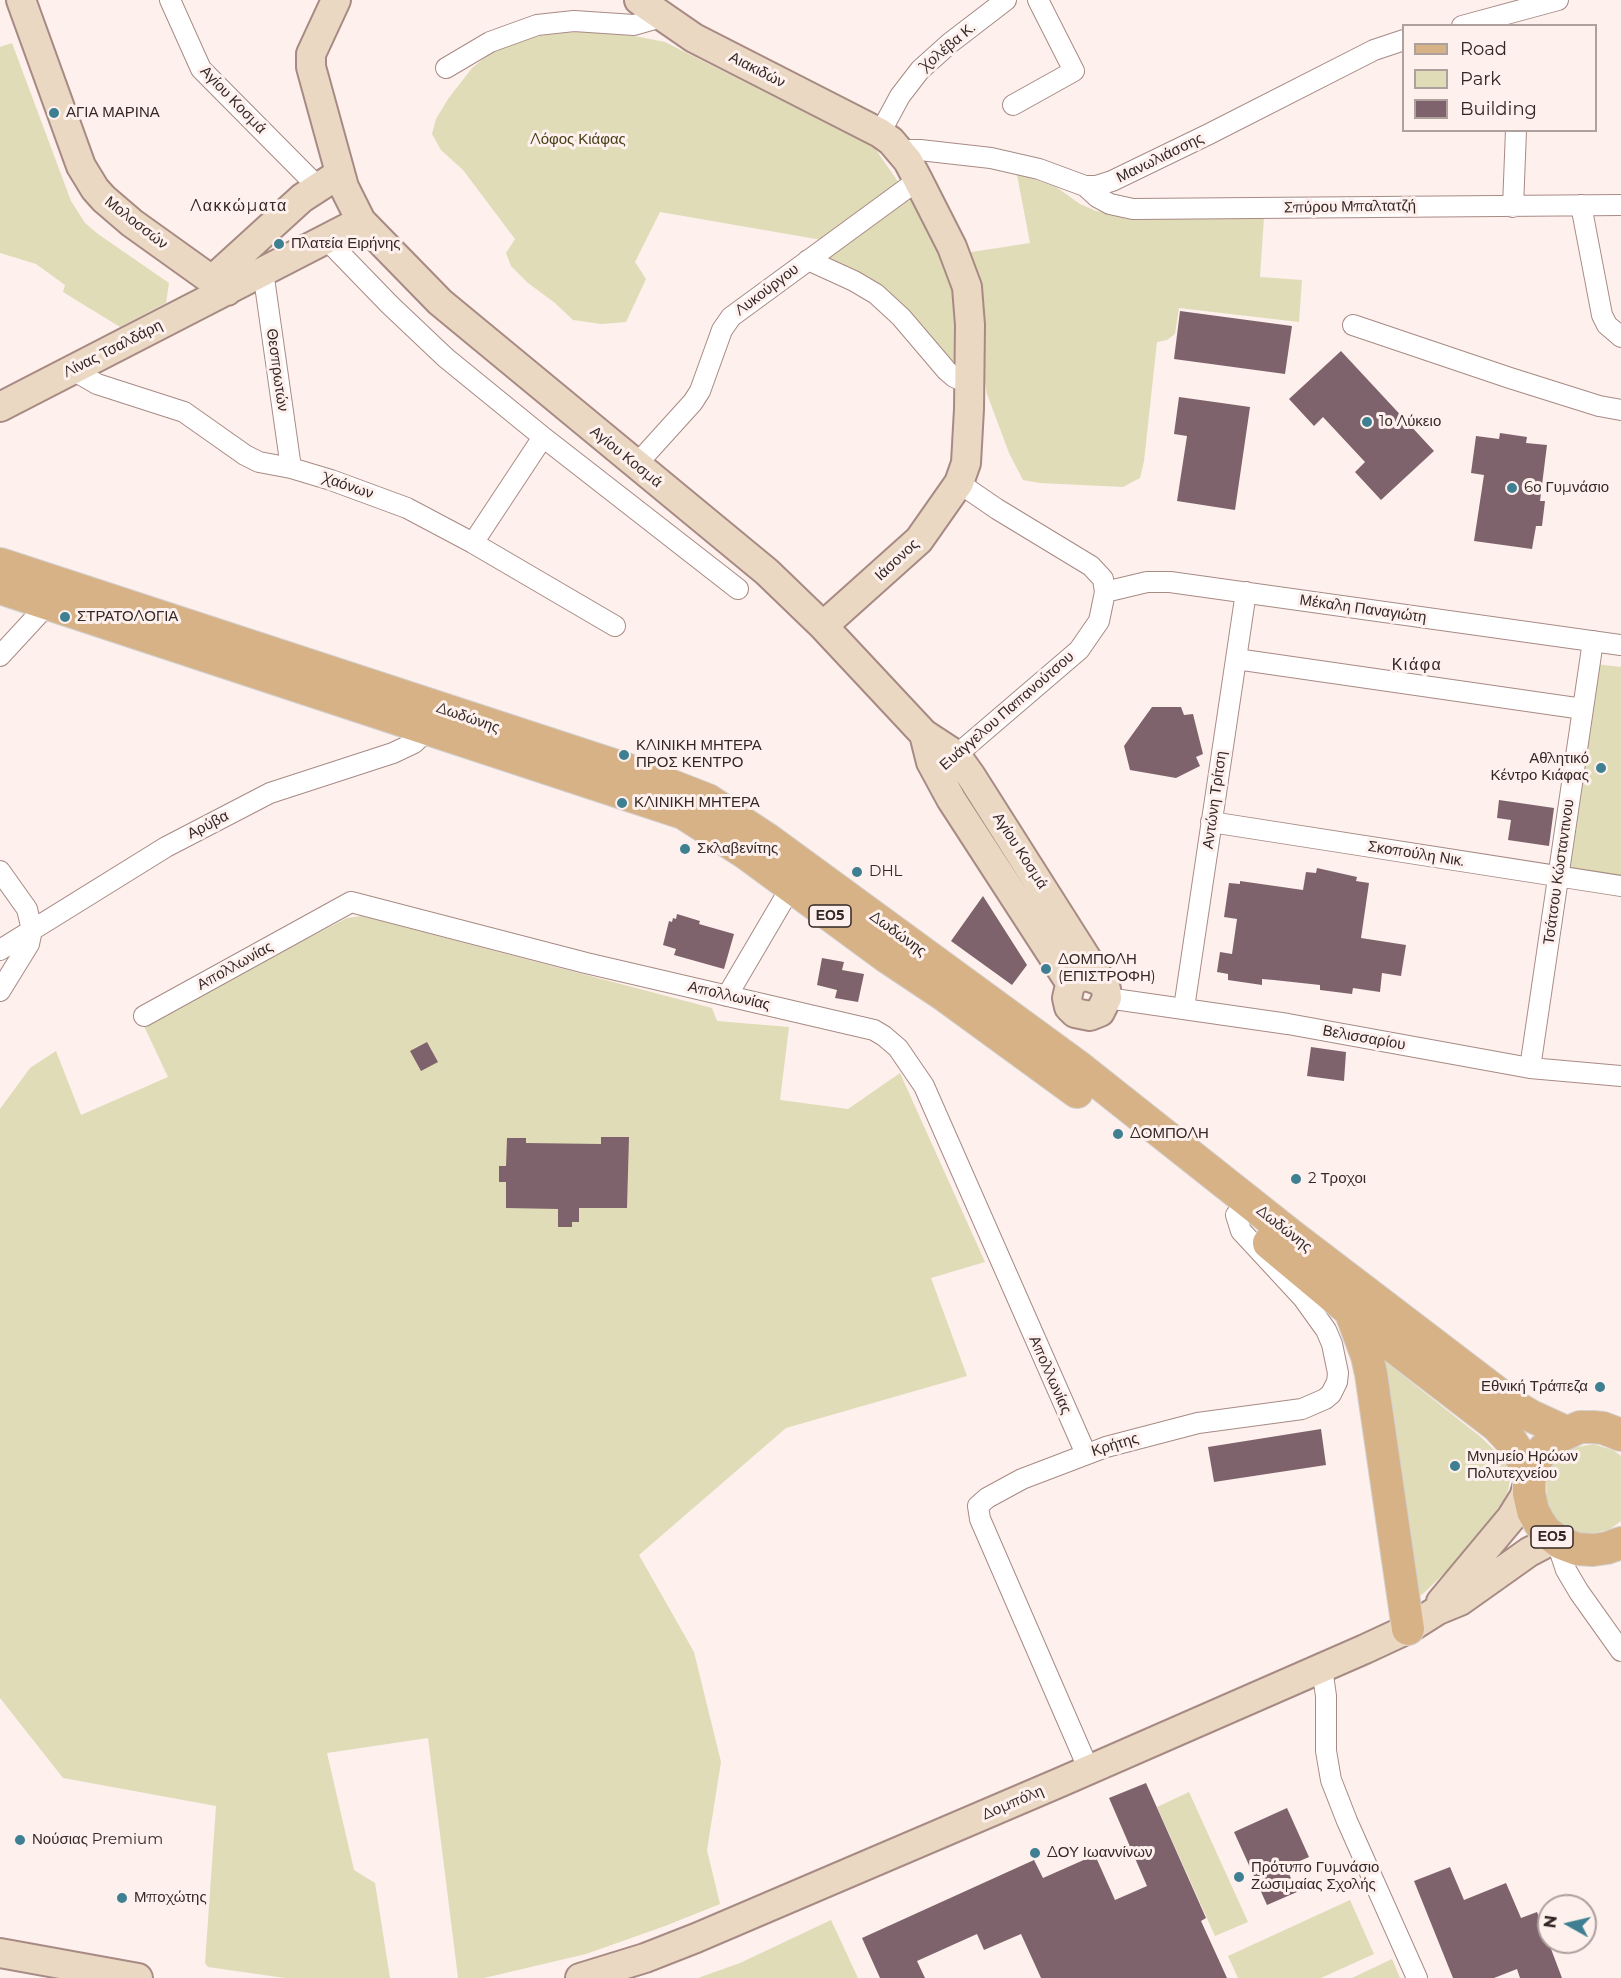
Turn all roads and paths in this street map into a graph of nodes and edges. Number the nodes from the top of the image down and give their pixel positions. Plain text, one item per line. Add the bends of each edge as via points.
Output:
1 (21, 0) edge
2 (170, 0) edge
3 (336, 0) edge
4 (639, 0) edge
5 (1006, 0) edge
6 (1038, 0) edge
7 (1557, 0) edge
8 (1521, 13) edge
9 (662, 18) junction
10 (1471, 24) edge
11 (1402, 41) edge
12 (446, 68) dead end
13 (1013, 105) dead end
14 (1516, 132) edge
15 (890, 141) junction
16 (329, 180) junction
17 (918, 180) junction
18 (1085, 186) junction
19 (1621, 204) edge
20 (1581, 205) junction
21 (1513, 207) junction
22 (361, 221) junction
23 (326, 238) junction
24 (807, 260) junction
25 (263, 271) junction
26 (219, 286) junction
27 (1353, 324) dead end
28 (1621, 337) edge
29 (73, 370) junction
30 (970, 384) junction
31 (0, 407) edge
32 (1621, 410) edge
33 (543, 437) junction
34 (636, 465) junction
35 (291, 468) junction
36 (959, 483) junction
37 (473, 543) junction
38 (0, 564) edge
39 (0, 588) edge
40 (738, 589) dead end
41 (1106, 591) junction
42 (1246, 592) junction
43 (48, 604) junction
44 (615, 626) dead end
45 (823, 626) junction
46 (1593, 641) junction
47 (1621, 645) edge
48 (0, 656) edge
49 (1236, 659) junction
50 (1583, 709) junction
51 (428, 730) junction
52 (945, 764) junction
53 (1211, 822) junction
54 (0, 871) edge
55 (1558, 876) junction
56 (1621, 886) edge
57 (791, 887) junction
58 (32, 930) junction
59 (0, 950) edge
60 (1071, 984) junction
61 (1104, 990) junction
62 (0, 991) edge
63 (727, 996) junction
64 (1184, 1008) junction
65 (1075, 1013) junction
66 (144, 1016) dead end
67 (1042, 1053) junction
68 (1530, 1068) junction
69 (1621, 1076) edge
70 (1236, 1215) junction
71 (1351, 1312) junction
72 (1566, 1432) junction
73 (1621, 1435) edge
74 (1086, 1454) junction
75 (1530, 1477) junction
76 (1558, 1541) junction
77 (1620, 1544) edge
78 (1438, 1610) junction
79 (1408, 1629) junction
80 (1621, 1651) edge
81 (1322, 1668) junction
82 (1089, 1770) junction
83 (0, 1953) edge
84 (138, 1978) edge
85 (580, 1978) edge
86 (1417, 1978) edge

1 - 26 street, Μολοσσών via 81,166 95,189 132,223
2 - 16 street, Αγίου Κοσμά via 201,69
3 - 16 street via 311,54
4 - 9 street, Αιακιδών
5 - 15 street, Χολέβα Κ. via 920,70 900,96
6 - 13 street via 1074,71
7 - 8 street
8 - 10 street
9 - 12 street via 634,25 574,21 537,25 490,42
9 - 15 street, Αιακιδών
11 - 18 street, Μανωλιάσσης via 1374,50 1112,181
14 - 21 street
15 - 17 street, Ιάσονος
15 - 18 street via 920,150 991,158 1039,169
16 - 22 street, Αγίου Κοσμά
16 - 26 street via 302,198
17 - 24 street, Λυκούργου
17 - 30 street, Ιάσονος via 952,247 967,287
18 - 21 street, Σπύρου Μπαλτατζή via 1110,204 1133,208
19 - 20 street, Σπύρου Μπαλτατζή
20 - 21 street, Σπύρου Μπαλτατζή
20 - 28 street via 1602,315
22 - 23 street
22 - 34 street, Αγίου Κοσμά via 440,302
23 - 25 street
23 - 33 street via 446,358
24 - 30 street via 876,294 947,371
24 - 34 street, Λυκούργου via 727,321 700,391
25 - 26 street
25 - 35 street, Θεσπρωτών
26 - 29 street, Λίνας Τσαλδάρη
27 - 32 street via 1510,378
29 - 31 street, Λίνας Τσαλδάρη
29 - 35 street, Χαόνων via 88,381 184,412 259,462
30 - 36 street, Ιάσονος via 966,463
33 - 37 street
33 - 40 street
34 - 45 street, Αγίου Κοσμά via 767,572
35 - 37 street, Χαόνων via 407,508
36 - 41 street via 1091,566 1103,579
36 - 45 street, Ιάσονος via 919,540
37 - 44 street, Χαόνων
38 - 67 main road, Δωδώνης / ΕΟ5 via 644,775 708,800 746,824
39 - 43 main road, Δωδώνης / ΕΟ5
41 - 42 street, Μέκαλη Παναγιώτη via 1157,581
41 - 52 street, Ευάγγελου Παπανούτσου via 1100,621 1078,650
42 - 46 street, Μέκαλη Παναγιώτη
42 - 49 street, Αντώνη Τρίτση
43 - 48 street
43 - 51 main road, Δωδώνης / ΕΟ5
45 - 52 street, Αγίου Κοσμά via 924,734
46 - 47 street, Μέκαλη Παναγιώτη
46 - 50 street, Τσάτσου Κώσταντινου
49 - 50 street
49 - 53 street, Αντώνη Τρίτση
50 - 55 street, Τσάτσου Κώσταντινου
51 - 57 main road, Δωδώνης / ΕΟ5 via 683,813 728,840
51 - 58 street, Αρύβα via 402,749 270,794 166,847
52 - 60 street, Αγίου Κοσμά
52 - 61 street, Αγίου Κοσμά via 971,776
53 - 55 street, Σκοπούλη Νικ.
53 - 64 street, Αντώνη Τρίτση
54 - 58 street via 27,909
55 - 56 street, Σκοπούλη Νικ.
55 - 68 street, Τσάτσου Κώσταντινου
57 - 63 street
57 - 67 main road, Δωδώνης / ΕΟ5
58 - 59 street, Αρύβα
58 - 62 street via 26,949
60 - 61 street via 1087,976
60 - 65 street via 1067,998
61 - 64 street, Βελισσαρίου
61 - 65 street via 1103,1008 1096,1015
63 - 66 street, Απολλωνίας via 351,902
63 - 74 street, Απολλωνίας via 874,1030 907,1060 924,1086
64 - 68 street, Βελισσαρίου
65 - 67 street
67 - 70 main road, Δωδώνης / ΕΟ5
67 - 72 main road, Δωδώνης / ΕΟ5 via 1302,1243 1516,1407
68 - 69 street, Βελισσαρίου
70 - 71 main road, Δωδώνης / ΕΟ5
70 - 74 street, Κρήτης via 1241,1231 1322,1324 1337,1362 1335,1388 1325,1399 1302,1409 1198,1423
71 - 75 main road, Δωδώνης / ΕΟ5 via 1497,1426 1511,1442
71 - 79 main road via 1370,1368
72 - 73 main road via 1593,1427
72 - 75 main road via 1543,1450
74 - 82 street, Κρήτης via 1008,1486 978,1506 977,1512
75 - 76 main road, Δωδώνης / ΕΟ5 via 1533,1511
75 - 78 street via 1511,1518 1446,1595
76 - 77 main road, ΕΟ5 via 1577,1549 1593,1550
76 - 78 street, Δομπόλη via 1529,1552 1460,1601
76 - 80 street via 1566,1570
78 - 79 street, Δομπόλη
79 - 81 street, Δομπόλη
81 - 82 street, Δομπόλη
81 - 86 street via 1331,1780
82 - 85 street, Δομπόλη via 671,1949
83 - 84 street

